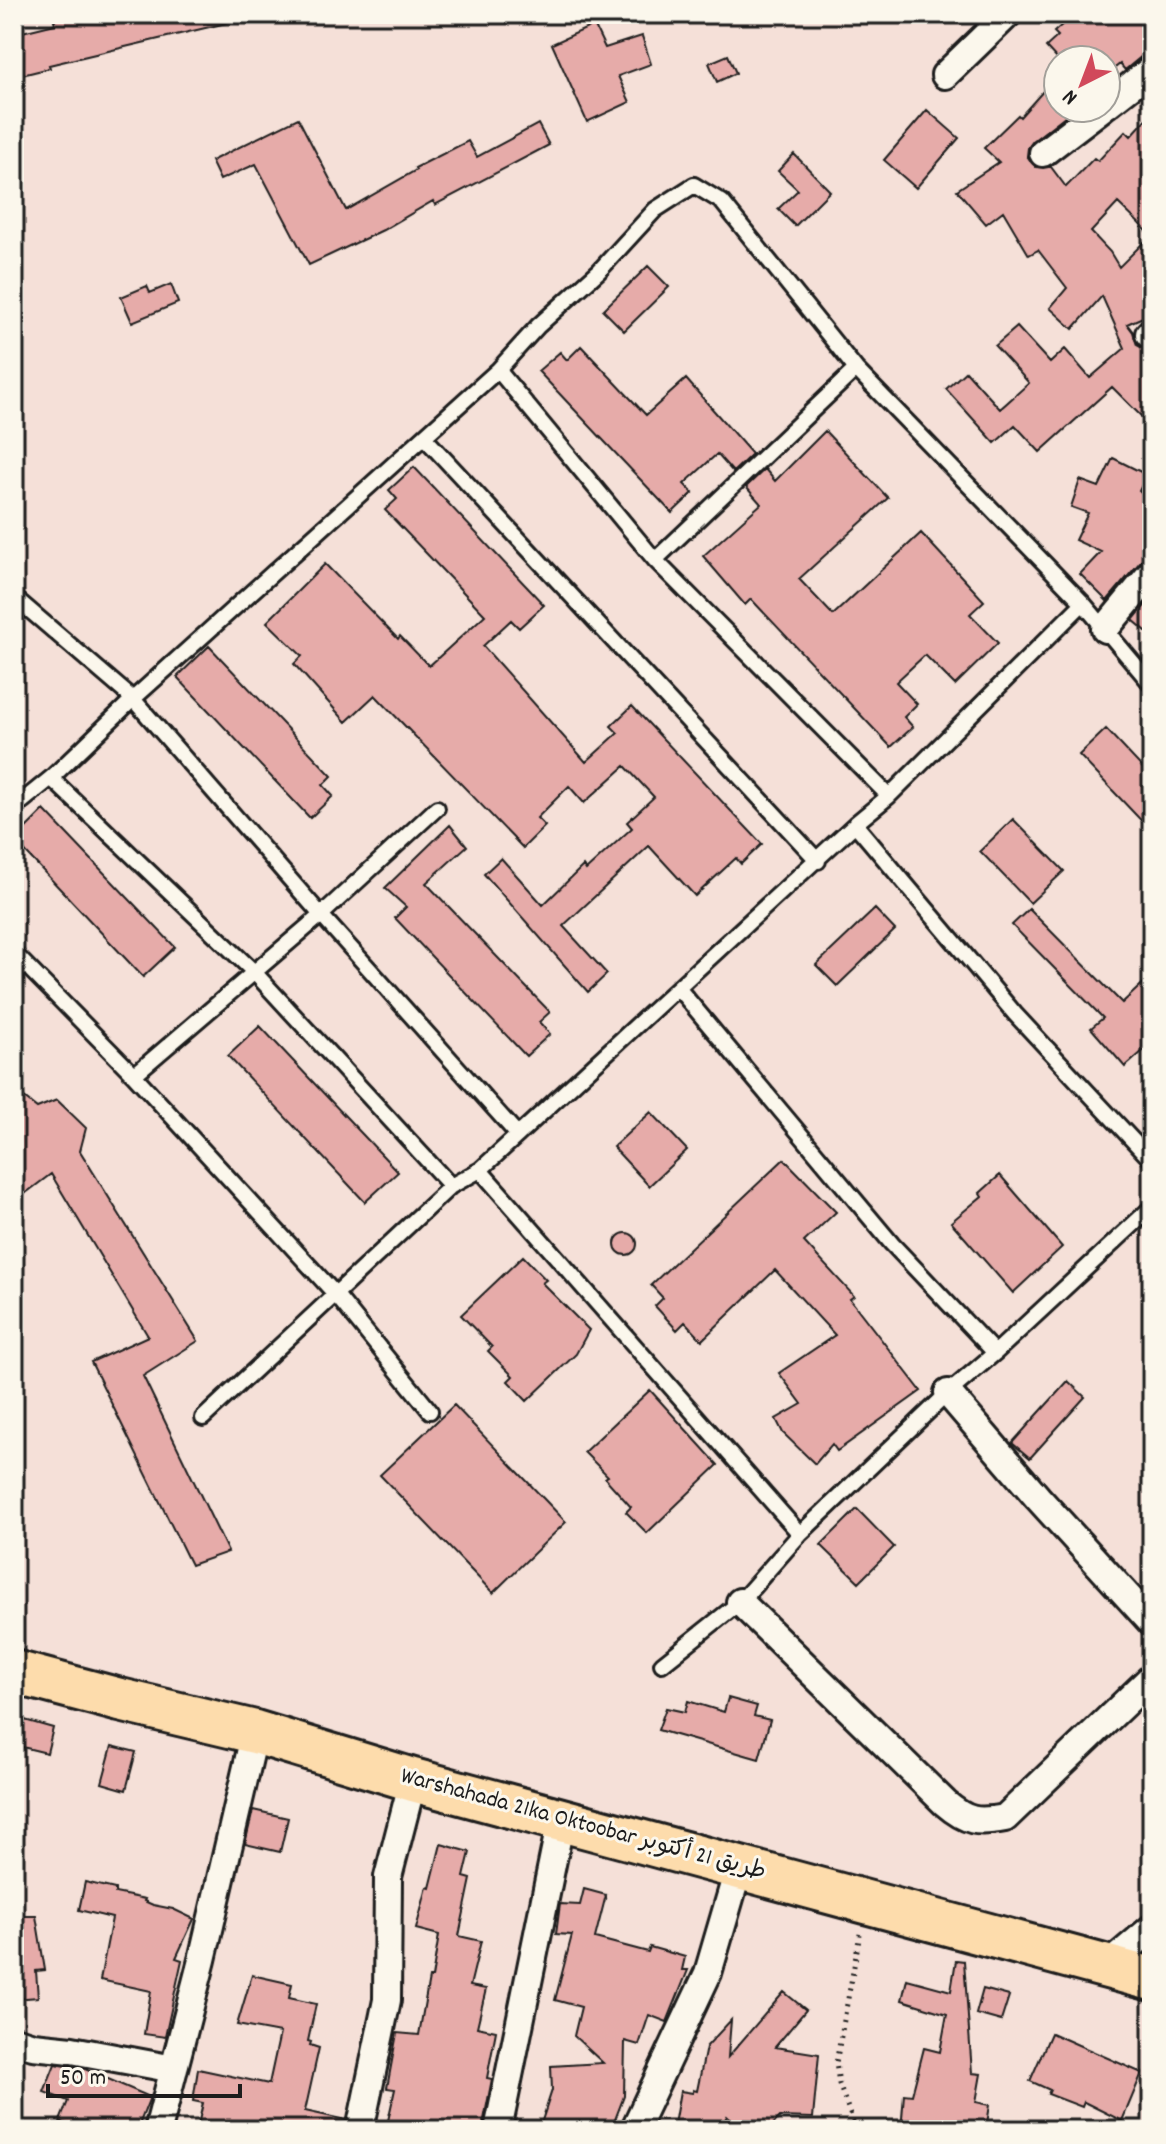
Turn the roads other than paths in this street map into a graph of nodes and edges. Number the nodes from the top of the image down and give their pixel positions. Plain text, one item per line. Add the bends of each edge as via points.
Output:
1 (1008, 14) edge
2 (1152, 69) edge
3 (945, 75) dead end
4 (1122, 93) edge
5 (1081, 124) edge
6 (1043, 153) dead end
7 (856, 369) junction
8 (498, 370) junction
9 (424, 437) junction
10 (655, 560) junction
11 (1152, 572) edge
12 (20, 602) dead end
13 (1083, 603) junction
14 (1105, 629) junction
15 (1152, 685) edge
16 (133, 699) junction
17 (51, 778) junction
18 (889, 796) junction
19 (14, 808) edge
20 (437, 808) dead end
21 (855, 824) junction
22 (818, 861) junction
23 (321, 915) junction
24 (14, 953) edge
25 (254, 972) junction
26 (678, 988) junction
27 (134, 1075) junction
28 (518, 1135) junction
29 (1152, 1161) edge
30 (480, 1170) junction
31 (451, 1186) junction
32 (1152, 1207) edge
33 (337, 1296) junction
34 (995, 1353) junction
35 (948, 1393) junction
36 (430, 1411) dead end
37 (203, 1418) dead end
38 (800, 1534) junction
39 (740, 1602) junction
40 (1152, 1623) edge
41 (662, 1664) dead end
42 (14, 1672) edge
43 (1152, 1677) edge
44 (255, 1732) junction
45 (413, 1780) junction
46 (561, 1820) junction
47 (739, 1867) junction
48 (1152, 1928) edge
49 (1106, 1967) junction
50 (1152, 1979) edge
51 (14, 2040) edge
52 (174, 2069) junction
53 (158, 2130) edge
54 (360, 2130) edge
55 (498, 2130) edge
56 (634, 2130) edge

1 - 3 street
2 - 4 street
5 - 6 street
7 - 8 lane via 722,202 694,185 655,210
7 - 10 lane
7 - 13 lane
8 - 9 lane
8 - 10 lane
9 - 16 lane
9 - 22 lane
10 - 18 lane
11 - 14 street
12 - 16 lane
13 - 14 lane
13 - 18 lane
14 - 15 lane
16 - 17 lane
16 - 23 lane
17 - 19 lane
17 - 25 lane
18 - 21 lane
20 - 23 lane
21 - 22 lane
21 - 29 lane via 1015,1014
22 - 26 lane
23 - 25 lane
23 - 28 lane
24 - 27 lane
25 - 27 lane
25 - 31 lane
26 - 28 lane
26 - 34 lane via 892,1244
27 - 33 lane
28 - 30 lane
30 - 31 lane
30 - 38 lane
31 - 33 lane
32 - 34 lane
33 - 36 lane
33 - 37 lane
34 - 35 lane
35 - 38 lane
35 - 40 street
38 - 39 lane
39 - 41 lane
39 - 43 street via 961,1817 984,1822 1005,1818
42 - 44 main road, Warshahada 21ka Oktoobar طريق 21 أكتوبر
44 - 45 main road, Warshahada 21ka Oktoobar طريق 21 أكتوبر
44 - 52 street
45 - 46 main road, Warshahada 21ka Oktoobar طريق 21 أكتوبر
45 - 54 street via 388,1877 387,2000
46 - 47 main road, Warshahada 21ka Oktoobar طريق 21 أكتوبر
46 - 55 street
47 - 49 main road, Warshahada 21ka Oktoobar طريق 21 أكتوبر
47 - 56 street via 708,1973
48 - 49 street
49 - 50 main road, Warshahada 21ka Oktoobar طريق 21 أكتوبر
51 - 52 street
52 - 53 street

